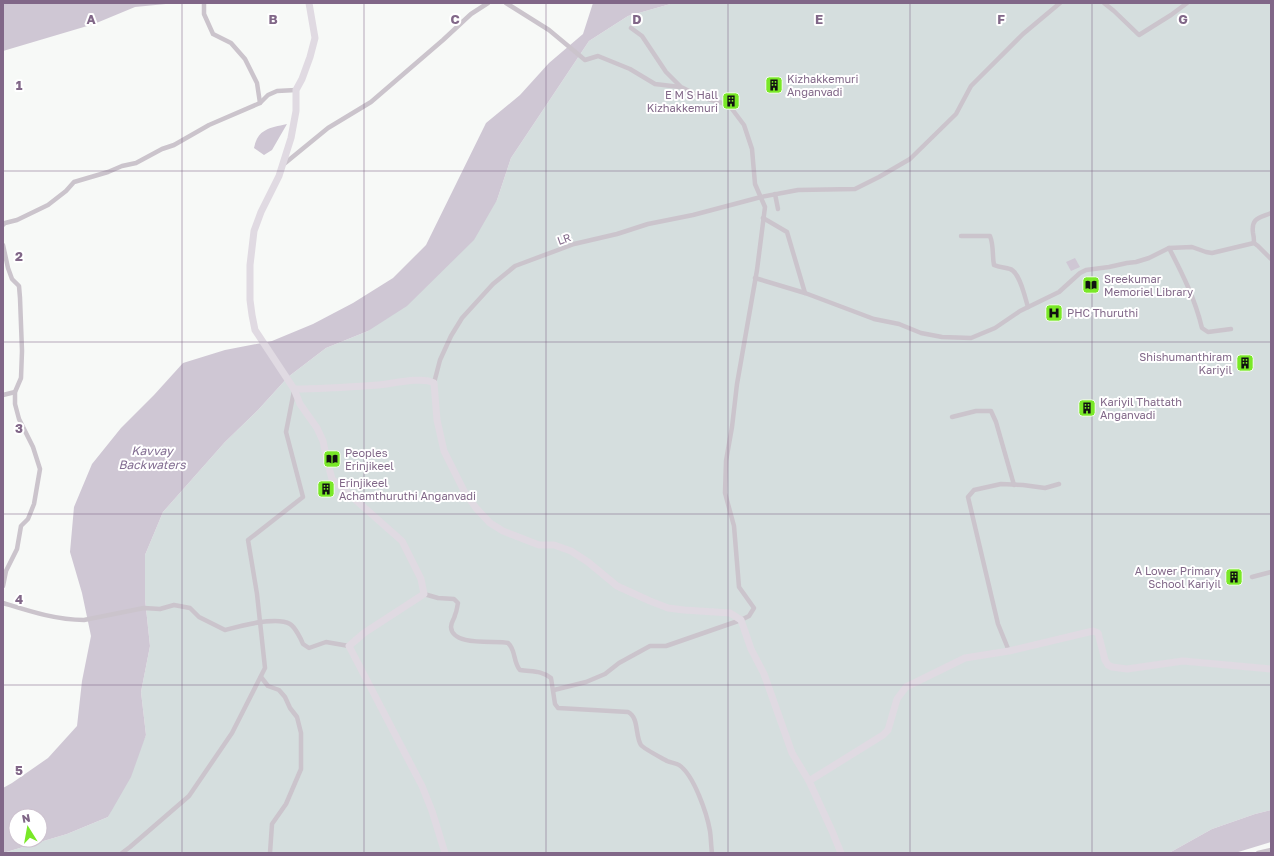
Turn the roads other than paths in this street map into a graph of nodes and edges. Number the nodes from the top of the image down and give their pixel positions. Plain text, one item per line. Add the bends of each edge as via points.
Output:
1 (204, 3) edge
2 (309, 3) edge
3 (488, 3) edge
4 (506, 3) edge
5 (1060, 3) edge
6 (1104, 3) edge
7 (1187, 3) edge
8 (631, 28) dead end
9 (681, 87) junction
10 (296, 90) junction
11 (260, 103) junction
12 (282, 165) junction
13 (775, 194) junction
14 (761, 197) junction
15 (778, 208) dead end
16 (1271, 213) edge
17 (763, 218) junction
18 (3, 225) edge
19 (961, 236) dead end
20 (1254, 244) junction
21 (3, 245) edge
22 (1169, 248) junction
23 (1271, 259) edge
24 (755, 278) junction
25 (805, 293) junction
26 (1028, 307) junction
27 (1231, 330) dead end
28 (434, 383) junction
29 (294, 389) junction
30 (15, 392) junction
31 (3, 395) edge
32 (952, 417) dead end
33 (1059, 484) dead end
34 (1014, 485) junction
35 (1271, 572) edge
36 (1252, 577) dead end
37 (3, 586) edge
38 (424, 594) junction
39 (3, 603) edge
40 (740, 620) junction
41 (260, 623) junction
42 (349, 646) junction
43 (1009, 651) junction
44 (1271, 669) edge
45 (261, 677) junction
46 (554, 690) junction
47 (809, 781) junction
48 (1271, 850) edge
49 (122, 853) edge
50 (270, 853) edge
51 (445, 853) edge
52 (712, 853) edge
53 (841, 853) edge
54 (1258, 853) edge

1 - 11 street via 204,14 213,34 231,44 245,59 257,83
2 - 10 street via 315,38
3 - 12 street via 471,14 370,102 328,128
4 - 9 street via 549,30 585,60 598,56 630,68 654,84
5 - 13 street, LR via 1023,34 971,86 956,114 910,159 855,189 798,190
6 - 7 street via 1139,35
8 - 9 street via 642,36 666,72
9 - 14 street via 701,98 729,105 744,125 752,149 755,184
10 - 11 street via 277,91
10 - 12 street via 295,118
11 - 18 street via 209,125 136,163 74,182 48,205
12 - 29 street via 260,212 251,243 250,300 255,330
13 - 14 street, LR
13 - 15 street
14 - 17 street via 765,207
14 - 28 street, LR via 574,244 515,266 493,284 462,318 440,360
16 - 20 street via 1254,222
17 - 24 street
17 - 25 street via 787,232
19 - 26 street via 990,236 994,266 1012,269 1018,275
20 - 22 street via 1212,253 1192,247
20 - 23 street
21 - 30 street via 8,268 19,286 20,298 21,378
22 - 26 street via 1136,262 1086,270 1060,292
22 - 27 street via 1198,309 1202,328 1208,332
24 - 25 street
24 - 40 street via 726,461 725,493 734,526 739,587 754,608 749,616
25 - 26 street via 874,319 942,337 971,338 995,328
28 - 29 street via 430,380
28 - 40 street via 437,420 444,451 464,490 490,523 539,545 554,545 571,551 617,586 668,608 730,613
29 - 38 street via 300,404 323,441 332,479 402,540 421,579
29 - 41 street via 286,432 303,497 248,540
30 - 31 street
30 - 37 street via 16,411 38,459 40,476 34,504 28,519 21,526 17,549 6,571
32 - 34 street via 976,411 991,411
33 - 34 street via 1045,488
34 - 43 street via 1001,484 974,490 968,497 998,624
35 - 36 street
38 - 42 street via 364,633
38 - 46 street via 454,599 458,603 451,622 451,629 457,637 472,641 508,643 512,646 516,665 520,670 547,674 551,678
39 - 41 street via 76,620 174,605 190,608 199,617 225,630
40 - 46 street via 666,646 650,646 604,674 586,682
40 - 47 street via 764,674 792,753
41 - 42 street via 273,620 290,624 301,636 303,644 309,648 326,642
41 - 45 street via 265,668
42 - 51 street via 422,786
43 - 44 street via 1093,631 1098,633 1105,660 1112,667 1127,669 1183,661
43 - 47 street via 965,658 906,687 897,699 888,730 883,735
45 - 49 street via 232,733 189,796
45 - 50 street via 268,686 279,690 285,697 297,717 301,733 301,769 286,804 272,824
46 - 52 street via 555,704 558,708 632,713 642,746 680,766 695,785 710,832
47 - 53 street
48 - 54 street

